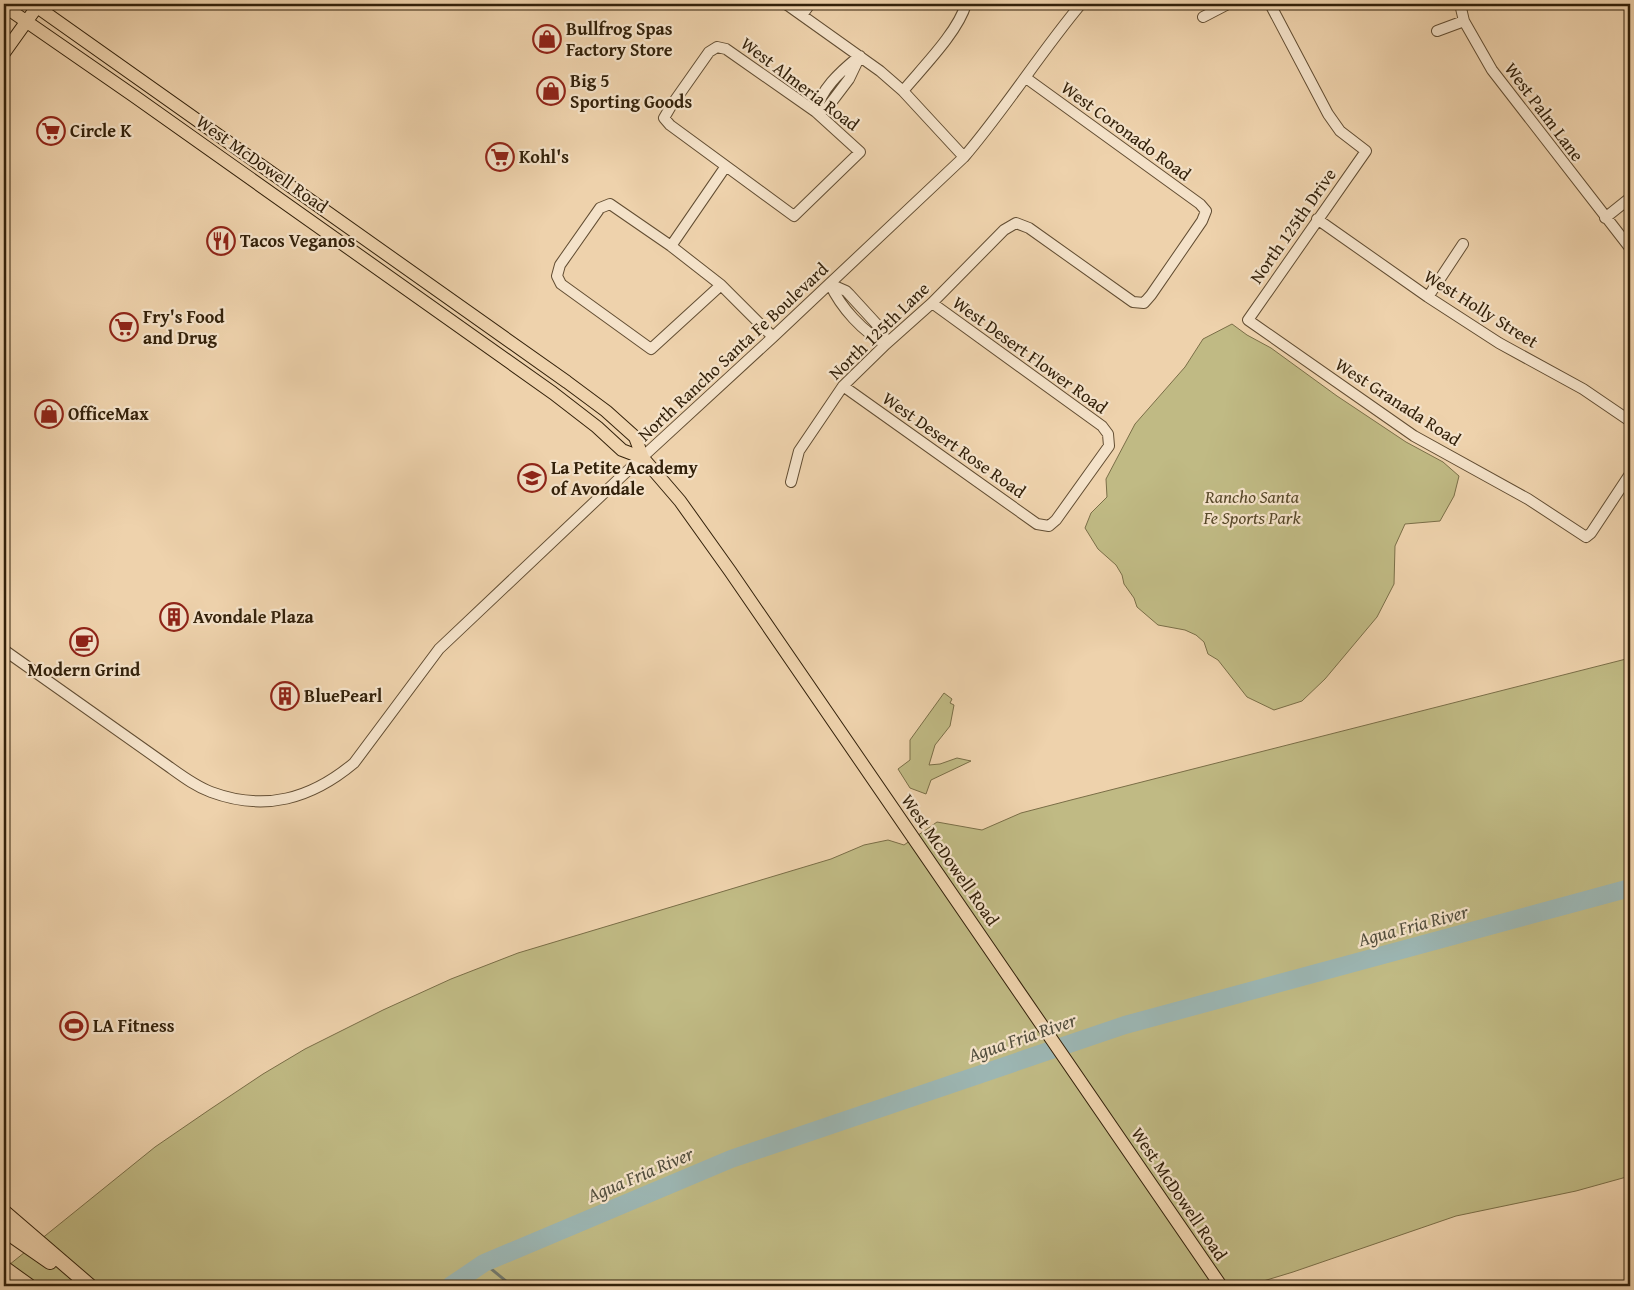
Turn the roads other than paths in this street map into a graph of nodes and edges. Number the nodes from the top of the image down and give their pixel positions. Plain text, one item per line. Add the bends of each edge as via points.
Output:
1 (786, 4) edge
2 (810, 4) edge
3 (966, 4) edge
4 (1081, 4) edge
5 (1228, 4) edge
6 (1270, 4) edge
7 (1460, 4) edge
8 (36, 5) edge
9 (6, 8) edge
10 (802, 15) junction
11 (1203, 17) dead end
12 (26, 21) junction
13 (1464, 21) junction
14 (1437, 31) dead end
15 (4, 53) edge
16 (860, 56) junction
17 (1026, 78) junction
18 (903, 91) junction
19 (816, 112) junction
20 (197, 120) junction
21 (188, 134) junction
22 (964, 157) junction
23 (726, 166) junction
24 (1630, 198) edge
25 (1605, 218) junction
26 (1317, 220) junction
27 (1016, 223) joint
28 (358, 234) junction
29 (1463, 244) dead end
30 (671, 246) junction
31 (348, 248) junction
32 (1630, 248) edge
33 (830, 284) junction
34 (721, 285) junction
35 (1428, 297) junction
36 (932, 303) junction
37 (1248, 320) joint
38 (773, 337) junction
39 (886, 344) junction
40 (843, 386) junction
41 (1630, 421) edge
42 (643, 458) junction
43 (1630, 474) edge
44 (791, 482) dead end
45 (1049, 526) joint
46 (4, 650) edge
47 (7, 1223) edge
48 (4, 1268) edge
49 (29, 1286) edge
50 (84, 1286) edge
51 (90, 1286) edge
52 (1221, 1286) edge

1 - 10 street
2 - 10 street
3 - 18 street via 963,14
4 - 17 street, North Rancho Santa Fe Boulevard
5 - 11 street
6 - 26 street, North 125th Drive via 1328,114 1340,131 1366,150
7 - 13 street, West Palm Lane
8 - 12 main road
8 - 20 main road, West McDowell Road
9 - 12 main road, West McDowell Road
10 - 16 street
12 - 15 main road
12 - 21 main road, West McDowell Road
13 - 14 street
13 - 25 street, West Palm Lane via 1492,70
16 - 18 street
16 - 19 street via 841,72 818,102
17 - 22 street, North Rancho Santa Fe Boulevard
17 - 27 street, West Coronado Road via 1206,211 1144,303 1133,302 1029,228
18 - 22 street
19 - 23 street, West Almeria Road via 860,152 794,216
19 - 23 street, West Almeria Road via 726,49 717,47 709,52 664,118 670,126
20 - 21 main road
20 - 28 main road, West McDowell Road
21 - 31 main road, West McDowell Road
22 - 33 street, North Rancho Santa Fe Boulevard
23 - 30 street
24 - 25 street
25 - 32 street, West Palm Lane
26 - 35 street, West Holly Street
26 - 37 street, North 125th Drive
27 - 36 street, North 125th Lane via 1004,230
28 - 31 main road
28 - 42 main road, West McDowell Road via 606,411 635,437
29 - 35 street
30 - 34 street
30 - 34 street via 610,204 600,208 560,265 557,276 561,284 651,349
31 - 42 main road, West McDowell Road via 553,393 622,450
33 - 38 street, North Rancho Santa Fe Boulevard
33 - 39 street via 849,294 882,330
34 - 38 street
35 - 41 street, West Holly Street via 1499,343 1583,389
36 - 39 street, North 125th Lane
36 - 45 street, West Desert Flower Road via 1102,426 1108,434 1109,446
37 - 43 street, West Granada Road via 1414,436 1528,499 1586,537
38 - 42 street, North Rancho Santa Fe Boulevard
39 - 40 street, North 125th Lane
40 - 44 street, North 125th Lane via 799,451
40 - 45 street, West Desert Rose Road via 1037,524
42 - 46 street, North Rancho Santa Fe Boulevard via 439,649 354,763 336,778 293,798 276,802 241,800 195,785
42 - 52 main road, West McDowell Road via 690,515
47 - 50 highway
47 - 51 highway
48 - 49 highway

